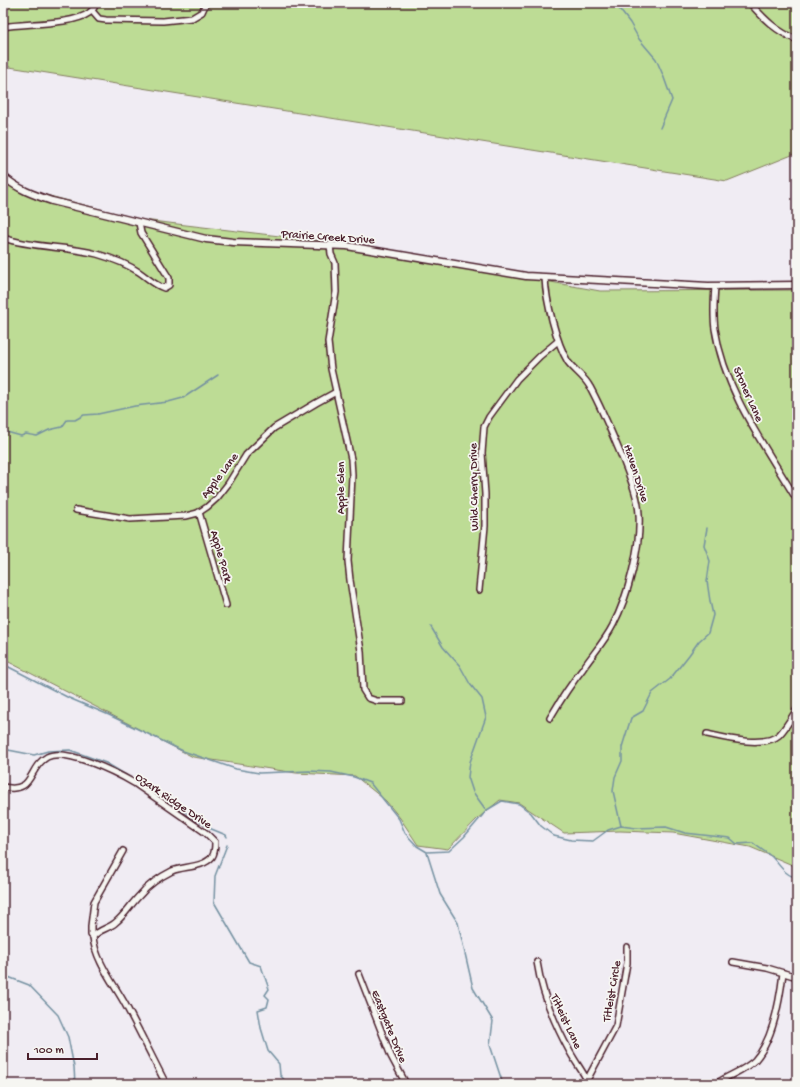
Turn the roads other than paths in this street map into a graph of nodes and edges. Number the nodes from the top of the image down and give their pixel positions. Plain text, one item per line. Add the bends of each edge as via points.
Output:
1 (96, 3) edge
2 (206, 3) edge
3 (750, 3) edge
4 (92, 11) junction
5 (3, 27) edge
6 (797, 40) edge
7 (3, 176) edge
8 (139, 223) junction
9 (3, 238) edge
10 (330, 245) junction
11 (546, 278) junction
12 (797, 285) edge
13 (715, 286) junction
14 (558, 342) junction
15 (336, 392) junction
16 (797, 500) edge
17 (76, 510) dead end
18 (199, 512) junction
19 (479, 590) dead end
20 (226, 605) dead end
21 (402, 701) dead end
22 (797, 709) edge
23 (550, 718) dead end
24 (707, 734) dead end
25 (3, 787) edge
26 (123, 851) dead end
27 (93, 937) junction
28 (627, 947) dead end
29 (537, 962) dead end
30 (733, 962) dead end
31 (783, 973) junction
32 (359, 974) dead end
33 (797, 977) edge
34 (588, 1082) edge
35 (166, 1084) edge
36 (406, 1084) edge
37 (716, 1084) edge

1 - 4 street
2 - 4 street via 202,12 192,18 163,21 106,20 99,19
3 - 6 street via 771,26
4 - 5 street via 70,20
7 - 8 main road, Prairie Creek Drive via 11,184 52,202
8 - 9 street via 141,233 168,278 169,285 164,288 128,266 95,254
8 - 10 main road, Prairie Creek Drive via 206,239
10 - 11 main road, Prairie Creek Drive via 377,250 514,275
10 - 15 street, Apple Glen via 335,263 336,292 328,342
11 - 13 main road, Prairie Creek Drive
11 - 14 street, Haven Drive
12 - 13 main road, Prairie Creek Drive
13 - 16 street, Stoner Lane via 714,322 724,364 749,423
14 - 19 street, Wild Cherry Drive via 517,379 484,427 482,453 485,526
14 - 23 street, Haven Drive via 569,363 588,384 608,422 636,497 639,532 627,588 613,626
15 - 18 street, Apple Lane via 274,428 246,456 217,498
15 - 21 street, Apple Glen via 351,459 348,561 361,651 363,690 368,698 377,701
17 - 18 street, Apple Lane via 130,519 186,516
18 - 20 street, Apple Park
22 - 24 street via 780,734 770,740 733,740
25 - 27 street, Ozark Ridge Drive via 19,788 26,784 38,765 48,756 60,754 81,759 140,787 215,842 212,857 162,877 141,894 114,924 96,932
26 - 27 street via 94,902 91,926
27 - 35 street via 98,957 125,1003
28 - 34 street, Titleist Circle via 627,963 616,1026
29 - 34 street, Titleist Lane via 539,979 549,1009 564,1042
30 - 31 street
31 - 33 street
31 - 37 street via 772,1028 761,1051 740,1072
32 - 36 street, Eastgate Drive via 391,1056

